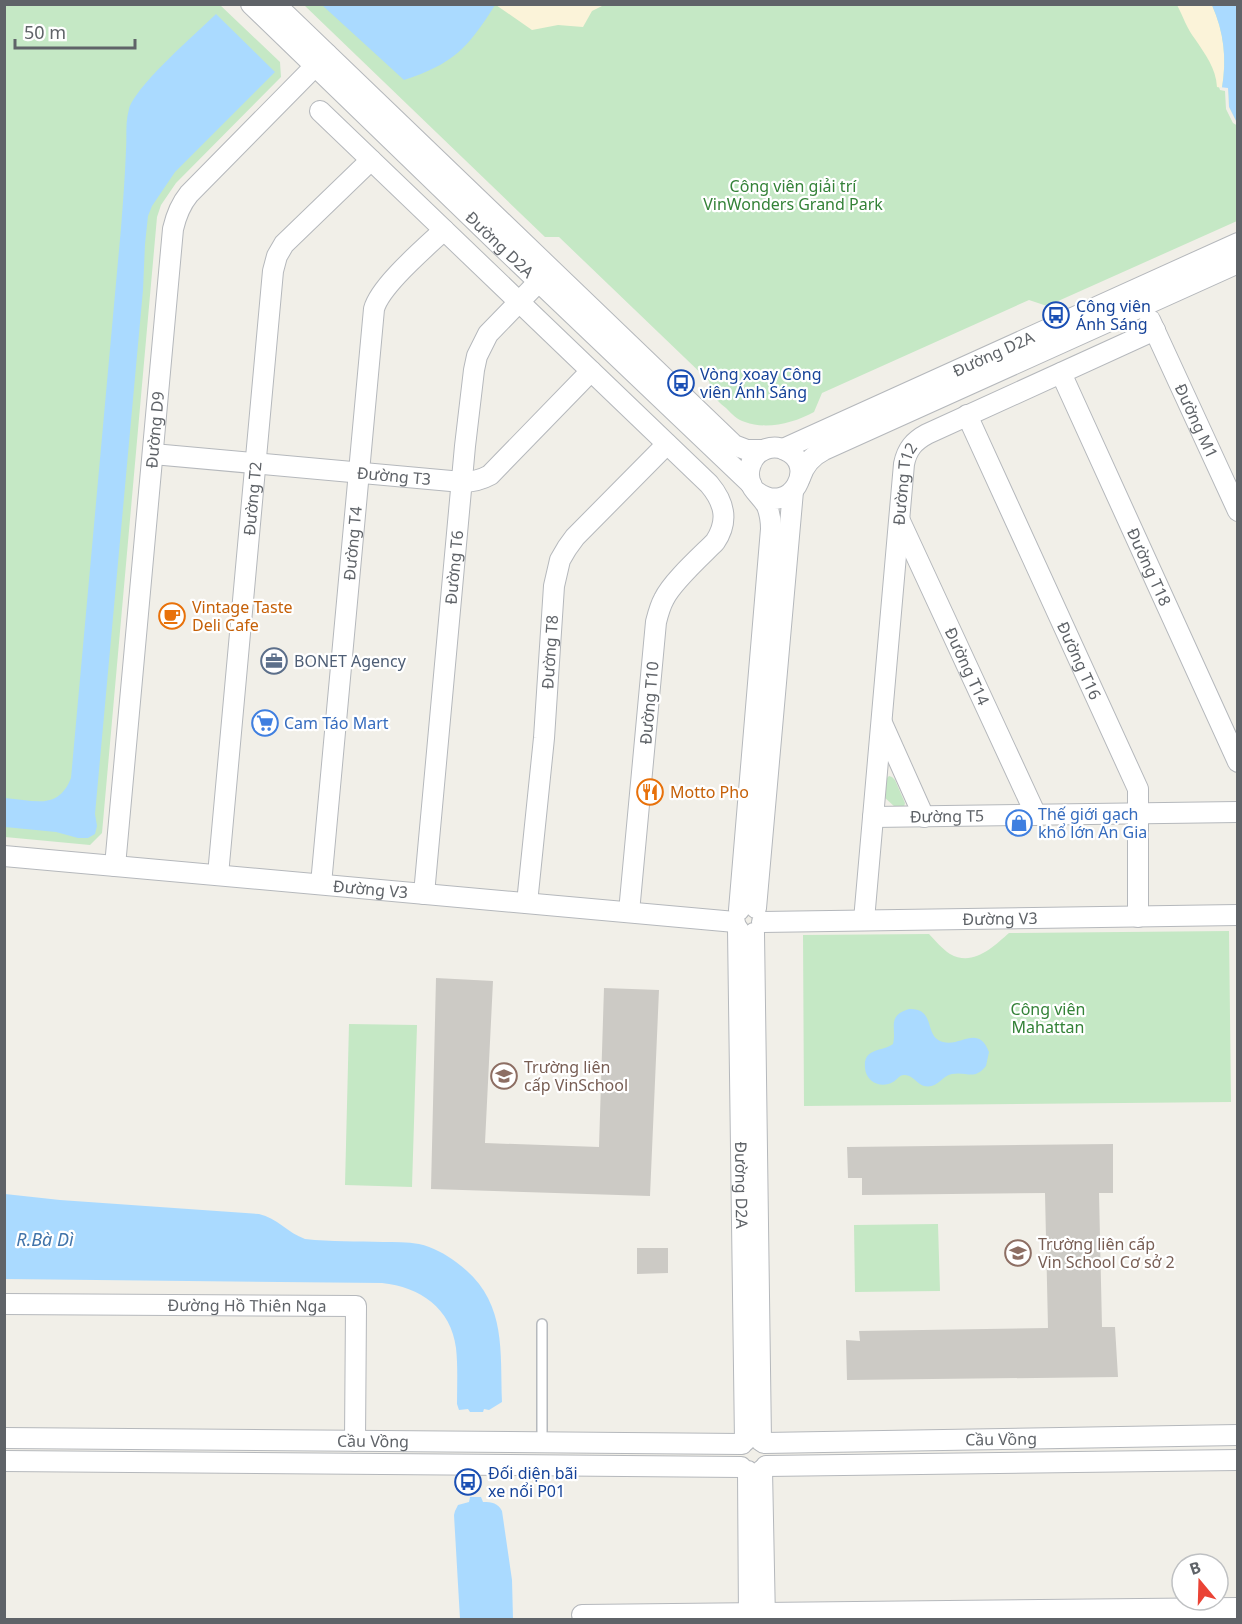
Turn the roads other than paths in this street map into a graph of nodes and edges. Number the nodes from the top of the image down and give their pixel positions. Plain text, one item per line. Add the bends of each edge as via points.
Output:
1 (251, 4) edge
2 (275, 4) edge
3 (321, 60) junction
4 (320, 111) dead end
5 (371, 160) junction
6 (444, 230) junction
7 (1238, 243) edge
8 (1238, 263) edge
9 (544, 275) junction
10 (1139, 297) junction
11 (518, 301) junction
12 (1155, 330) junction
13 (591, 371) junction
14 (1061, 373) junction
15 (967, 415) junction
16 (667, 444) junction
17 (783, 449) junction
18 (763, 450) junction
19 (153, 454) junction
20 (255, 463) junction
21 (359, 473) junction
22 (462, 482) junction
23 (796, 484) junction
24 (754, 488) junction
25 (1238, 511) edge
26 (899, 519) junction
27 (881, 721) junction
28 (1238, 762) edge
29 (1238, 812) edge
30 (1137, 814) junction
31 (1036, 815) junction
32 (873, 817) junction
33 (924, 817) junction
34 (4, 856) edge
35 (114, 866) junction
36 (218, 875) junction
37 (321, 884) junction
38 (424, 894) junction
39 (527, 903) junction
40 (630, 912) junction
41 (1238, 915) edge
42 (1138, 917) junction
43 (748, 920) junction
44 (864, 920) junction
45 (4, 1304) edge
46 (542, 1324) dead end
47 (1238, 1435) edge
48 (4, 1438) edge
49 (355, 1441) junction
50 (753, 1442) junction
51 (542, 1443) junction
52 (1238, 1460) edge
53 (4, 1461) edge
54 (754, 1468) junction
55 (1238, 1608) edge
56 (582, 1615) dead end
57 (757, 1617) edge

1 - 3 street, Đường D2A
2 - 3 street, Đường D2A
3 - 9 street, Đường D2A
3 - 19 street, Đường D9 via 189,194 179,210 173,229
4 - 5 street
5 - 6 street
5 - 20 street, Đường T2 via 284,243 277,256
6 - 11 street
6 - 21 street, Đường T4 via 384,288 376,301
7 - 10 street, Đường D2A
8 - 10 street, Đường D2A
9 - 11 street, Đường T6
9 - 18 street, Đường D2A via 734,445
9 - 24 street, Đường D2A
10 - 12 street, Đường M1
10 - 17 street, Đường D2A
10 - 23 street, Đường D2A via 824,450 806,465
11 - 13 street
11 - 22 street, Đường T6 via 488,334 477,356
12 - 14 street, Đường T12
12 - 25 street, Đường M1
13 - 16 street
13 - 22 street, Đường T3 via 490,475
14 - 15 street, Đường T12
14 - 28 street, Đường T18
15 - 26 street, Đường T12 via 919,438 908,449
15 - 30 street, Đường T16 via 1138,789
16 - 39 street, Đường T8 via 575,537 560,560 554,586
16 - 40 street, Đường T10 via 715,491 724,517 715,543 672,587 659,610
17 - 18 street
17 - 23 street via 798,462
18 - 24 street via 750,466
19 - 20 street, Đường T3
19 - 35 street, Đường D9
20 - 21 street, Đường T3
20 - 36 street, Đường T2
21 - 22 street, Đường T3
21 - 37 street, Đường T4
22 - 38 street, Đường T6
23 - 24 street via 778,499 767,498
23 - 43 street, Đường D2A
24 - 43 street, Đường D2A via 768,509 771,529
26 - 27 street, Đường T12
26 - 31 street, Đường T14
27 - 32 street, Đường T12
27 - 33 street, Đường T12
29 - 30 street, Đường T5
30 - 31 street, Đường T5
30 - 42 street, Đường T16
31 - 33 street, Đường T5
32 - 33 street, Đường T5
32 - 44 street, Đường T12
34 - 35 street, Đường V3
35 - 36 street, Đường V3
36 - 37 street, Đường V3
37 - 38 street, Đường V3
38 - 39 street, Đường V3
39 - 40 street, Đường V3
40 - 43 street, Đường V3
41 - 42 street, Đường V3
42 - 44 street, Đường V3
43 - 44 street, Đường V3
43 - 50 street, Đường D2A
45 - 49 street, Đường Hồ Thiên Nga via 356,1306
46 - 51 lane
47 - 50 street, Cầu Vồng
48 - 49 street, Cầu Vồng
49 - 51 street, Cầu Vồng
50 - 51 street, Cầu Vồng
50 - 54 street via 769,1450 770,1456
50 - 54 street via 737,1451 737,1457
52 - 54 street, Cầu Vồng
53 - 54 street, Cầu Vồng
54 - 57 street
55 - 57 street
56 - 57 street

